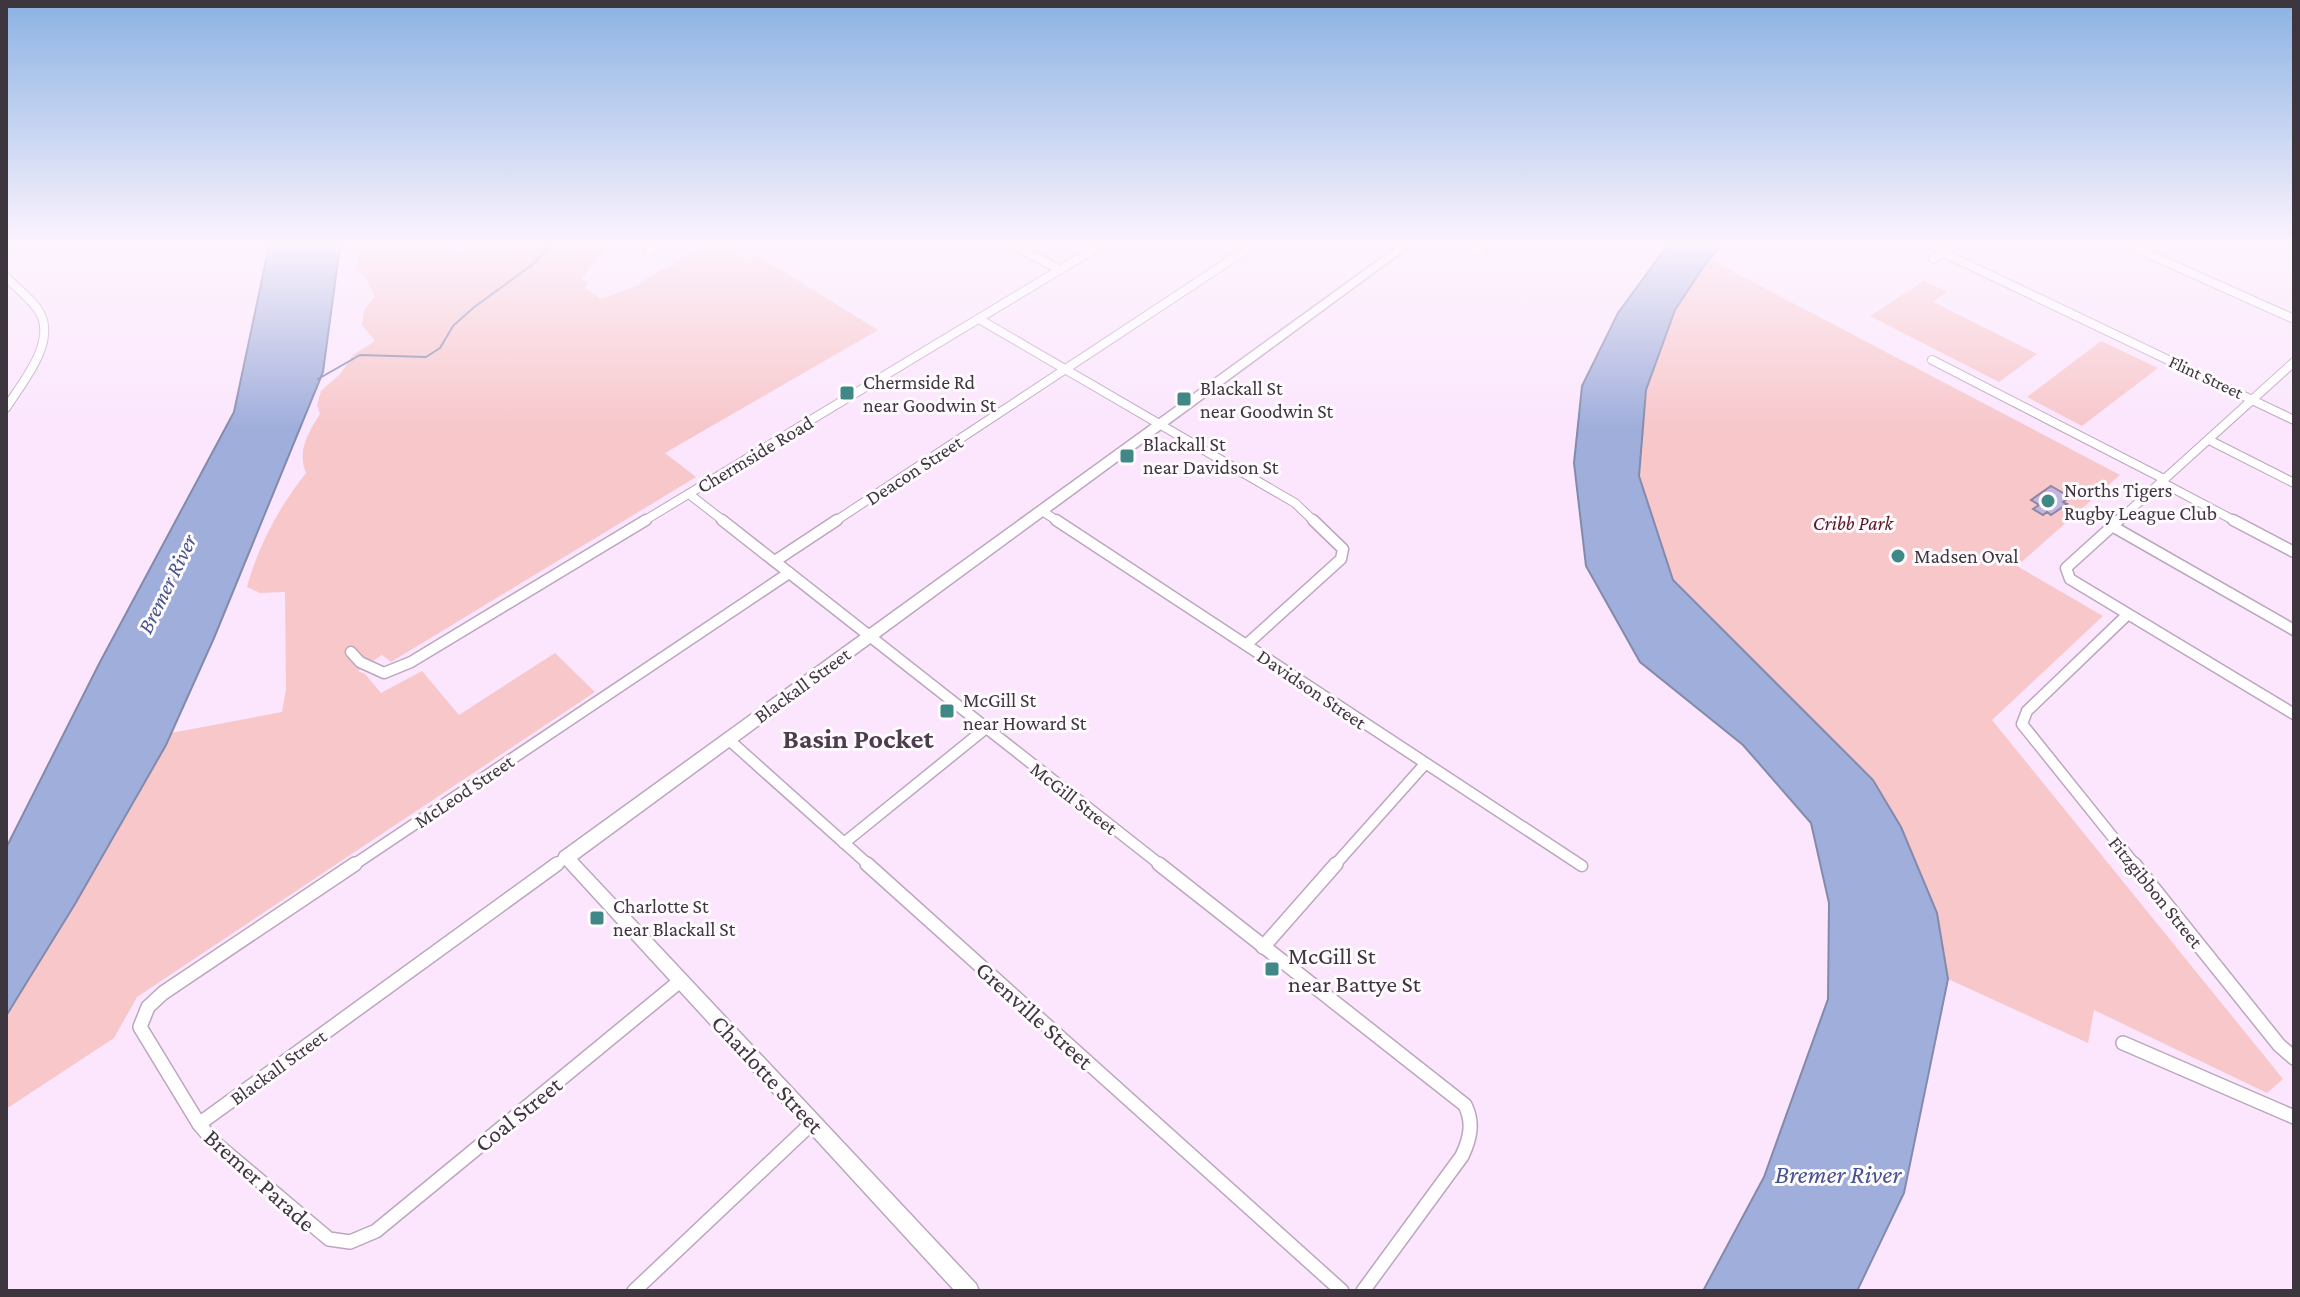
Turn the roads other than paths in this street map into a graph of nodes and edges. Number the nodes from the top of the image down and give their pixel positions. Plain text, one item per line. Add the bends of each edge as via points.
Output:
1 (33, 307) edge
2 (1000, 307) edge
3 (1161, 307) edge
4 (1322, 307) edge
5 (2056, 307) edge
6 (2268, 307) edge
7 (2294, 317) edge
8 (979, 319) junction
9 (1932, 360) dead end
10 (2294, 362) edge
11 (1067, 369) junction
12 (2252, 400) junction
13 (6, 408) edge
14 (2294, 420) edge
15 (1161, 424) junction
16 (2209, 440) junction
17 (2162, 480) junction
18 (2294, 483) edge
19 (689, 494) junction
20 (1042, 511) junction
21 (2112, 526) junction
22 (2294, 552) edge
23 (775, 561) junction
24 (789, 573) junction
25 (2127, 615) junction
26 (2294, 630) edge
27 (871, 636) junction
28 (1246, 645) junction
29 (351, 652) dead end
30 (2294, 714) edge
31 (986, 728) junction
32 (728, 739) junction
33 (1425, 764) junction
34 (844, 843) junction
35 (566, 858) junction
36 (1582, 866) dead end
37 (1263, 947) junction
38 (680, 981) junction
39 (144, 1013) joint
40 (2123, 1043) dead end
41 (2294, 1058) edge
42 (2294, 1117) edge
43 (812, 1123) junction
44 (199, 1124) junction
45 (352, 1243) joint
46 (634, 1291) edge
47 (969, 1291) edge
48 (1342, 1291) edge
49 (1363, 1291) edge

1 - 13 street via 45,328 40,349
2 - 8 street, Chermside Road
3 - 11 street, Deacon Street
4 - 15 street, Blackall Street
5 - 12 street, Flint Street
6 - 7 street
8 - 11 street
8 - 19 street, Chermside Road
9 - 17 street
10 - 12 street
11 - 15 street
11 - 23 street, Deacon Street
12 - 14 street, Flint Street
12 - 16 street
15 - 20 street, Blackall Street
15 - 28 street via 1300,506 1344,552
16 - 17 street
16 - 18 street
17 - 21 street
17 - 22 street
19 - 23 street, McGill Street
19 - 29 street, Chermside Road via 411,662 384,673
20 - 27 street, Blackall Street
20 - 28 street, Davidson Street
21 - 25 street via 2068,565 2067,574
21 - 26 street
23 - 24 street, McGill Street
24 - 27 street, McGill Street
24 - 39 street, McLeod Street via 163,993
25 - 30 street
25 - 41 street, Fitzgibbon Street via 2027,711 2022,724
27 - 31 street, McGill Street
27 - 32 street, Blackall Street
28 - 33 street, Davidson Street
31 - 34 street
31 - 37 street, McGill Street
32 - 34 street, Grenville Street
32 - 35 street, Blackall Street
33 - 36 street, Davidson Street
33 - 37 street
34 - 48 street, Grenville Street
35 - 38 street, Charlotte Street
35 - 44 street, Blackall Street
37 - 49 street, McGill Street via 1460,1100 1471,1117 1462,1156
38 - 43 street, Charlotte Street
38 - 45 street, Coal Street via 376,1231
39 - 44 street, Bremer Parade via 141,1033
40 - 42 street
43 - 46 street
43 - 47 street, Charlotte Street
44 - 45 street, Bremer Parade via 322,1236

